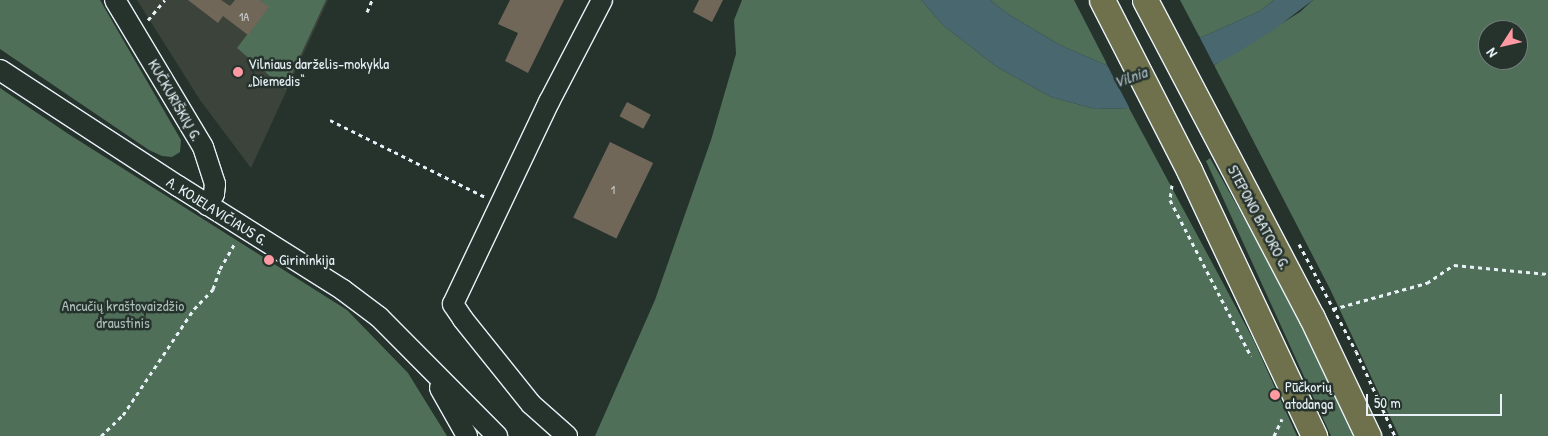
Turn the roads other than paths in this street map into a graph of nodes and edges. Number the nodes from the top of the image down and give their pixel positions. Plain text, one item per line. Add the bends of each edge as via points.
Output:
1 (115, 0) edge
2 (602, 0) edge
3 (1102, 0) edge
4 (1145, 0) edge
5 (0, 70) edge
6 (207, 205) junction
7 (425, 363) junction
8 (467, 436) edge
9 (497, 436) edge
10 (567, 436) edge
11 (1314, 436) edge
12 (1368, 436) edge

1 - 6 street, KUČKURIŠKIŲ G. via 203,147 215,184 214,194
2 - 10 street via 549,102 453,304 531,404
3 - 11 main road via 1180,174
4 - 12 main road, STEPONO BATORO G. via 1312,318
5 - 6 street, A. KOJELAVIČIAUS G.
6 - 7 street, A. KOJELAVIČIAUS G. via 342,290 379,317
7 - 8 street, A. KOJELAVIČIAUS G.
7 - 9 street, A. KOJELAVIČIAUS G.

